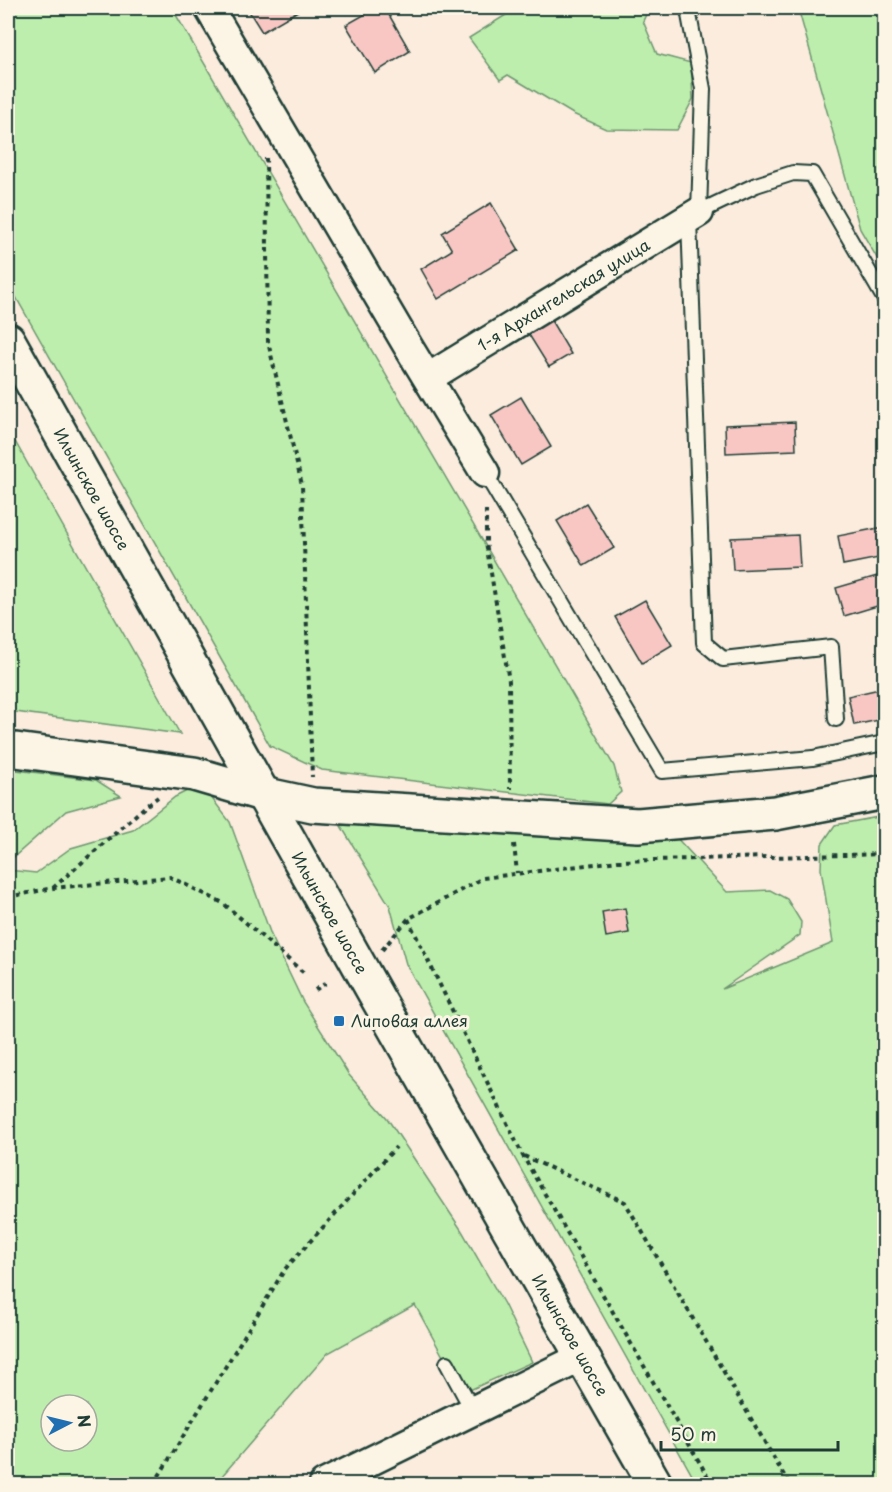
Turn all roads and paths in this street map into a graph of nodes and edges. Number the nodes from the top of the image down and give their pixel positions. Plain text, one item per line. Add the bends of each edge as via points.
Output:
1 (209, 8) edge
2 (688, 15) dead end
3 (266, 151) dead end
4 (694, 215) junction
5 (885, 298) edge
6 (8, 340) edge
7 (428, 378) junction
8 (485, 473) junction
9 (836, 719) dead end
10 (885, 743) edge
11 (8, 749) edge
12 (194, 774) junction
13 (885, 792) edge
14 (262, 794) junction
15 (313, 805) junction
16 (511, 818) junction
17 (885, 854) edge
18 (517, 873) junction
19 (53, 888) junction
20 (8, 897) edge
21 (408, 919) junction
22 (379, 953) dead end
23 (304, 973) dead end
24 (326, 983) dead end
25 (315, 990) dead end
26 (396, 1147) dead end
27 (523, 1155) junction
28 (582, 1357) junction
29 (447, 1363) dead end
30 (473, 1411) junction
31 (154, 1485) edge
32 (324, 1485) edge
33 (656, 1485) edge
34 (712, 1485) edge
35 (789, 1485) edge

1 - 7 street
2 - 4 lane via 703,89
3 - 15 path via 268,342 302,485
4 - 5 lane via 756,185 793,173 812,174
4 - 7 street, 1-я Архангельская улица
4 - 9 lane via 704,643 723,660 831,647
6 - 14 main road, Ильинское шоссе
7 - 8 street
8 - 10 lane via 662,771 813,758
8 - 16 path via 486,543 509,681
11 - 12 main road
12 - 14 main road
12 - 19 path via 147,805
13 - 16 main road via 775,813 649,824
14 - 15 main road
14 - 28 main road, Ильинское шоссе
15 - 16 main road
16 - 18 path
17 - 18 path via 618,861
18 - 21 path via 483,878
19 - 20 path
19 - 23 path via 170,877 223,903
21 - 22 path
21 - 27 path
24 - 25 path
26 - 31 path via 285,1269
27 - 34 path
27 - 35 path via 625,1202
28 - 30 street
28 - 33 main road, Ильинское шоссе
29 - 30 lane
30 - 32 street

